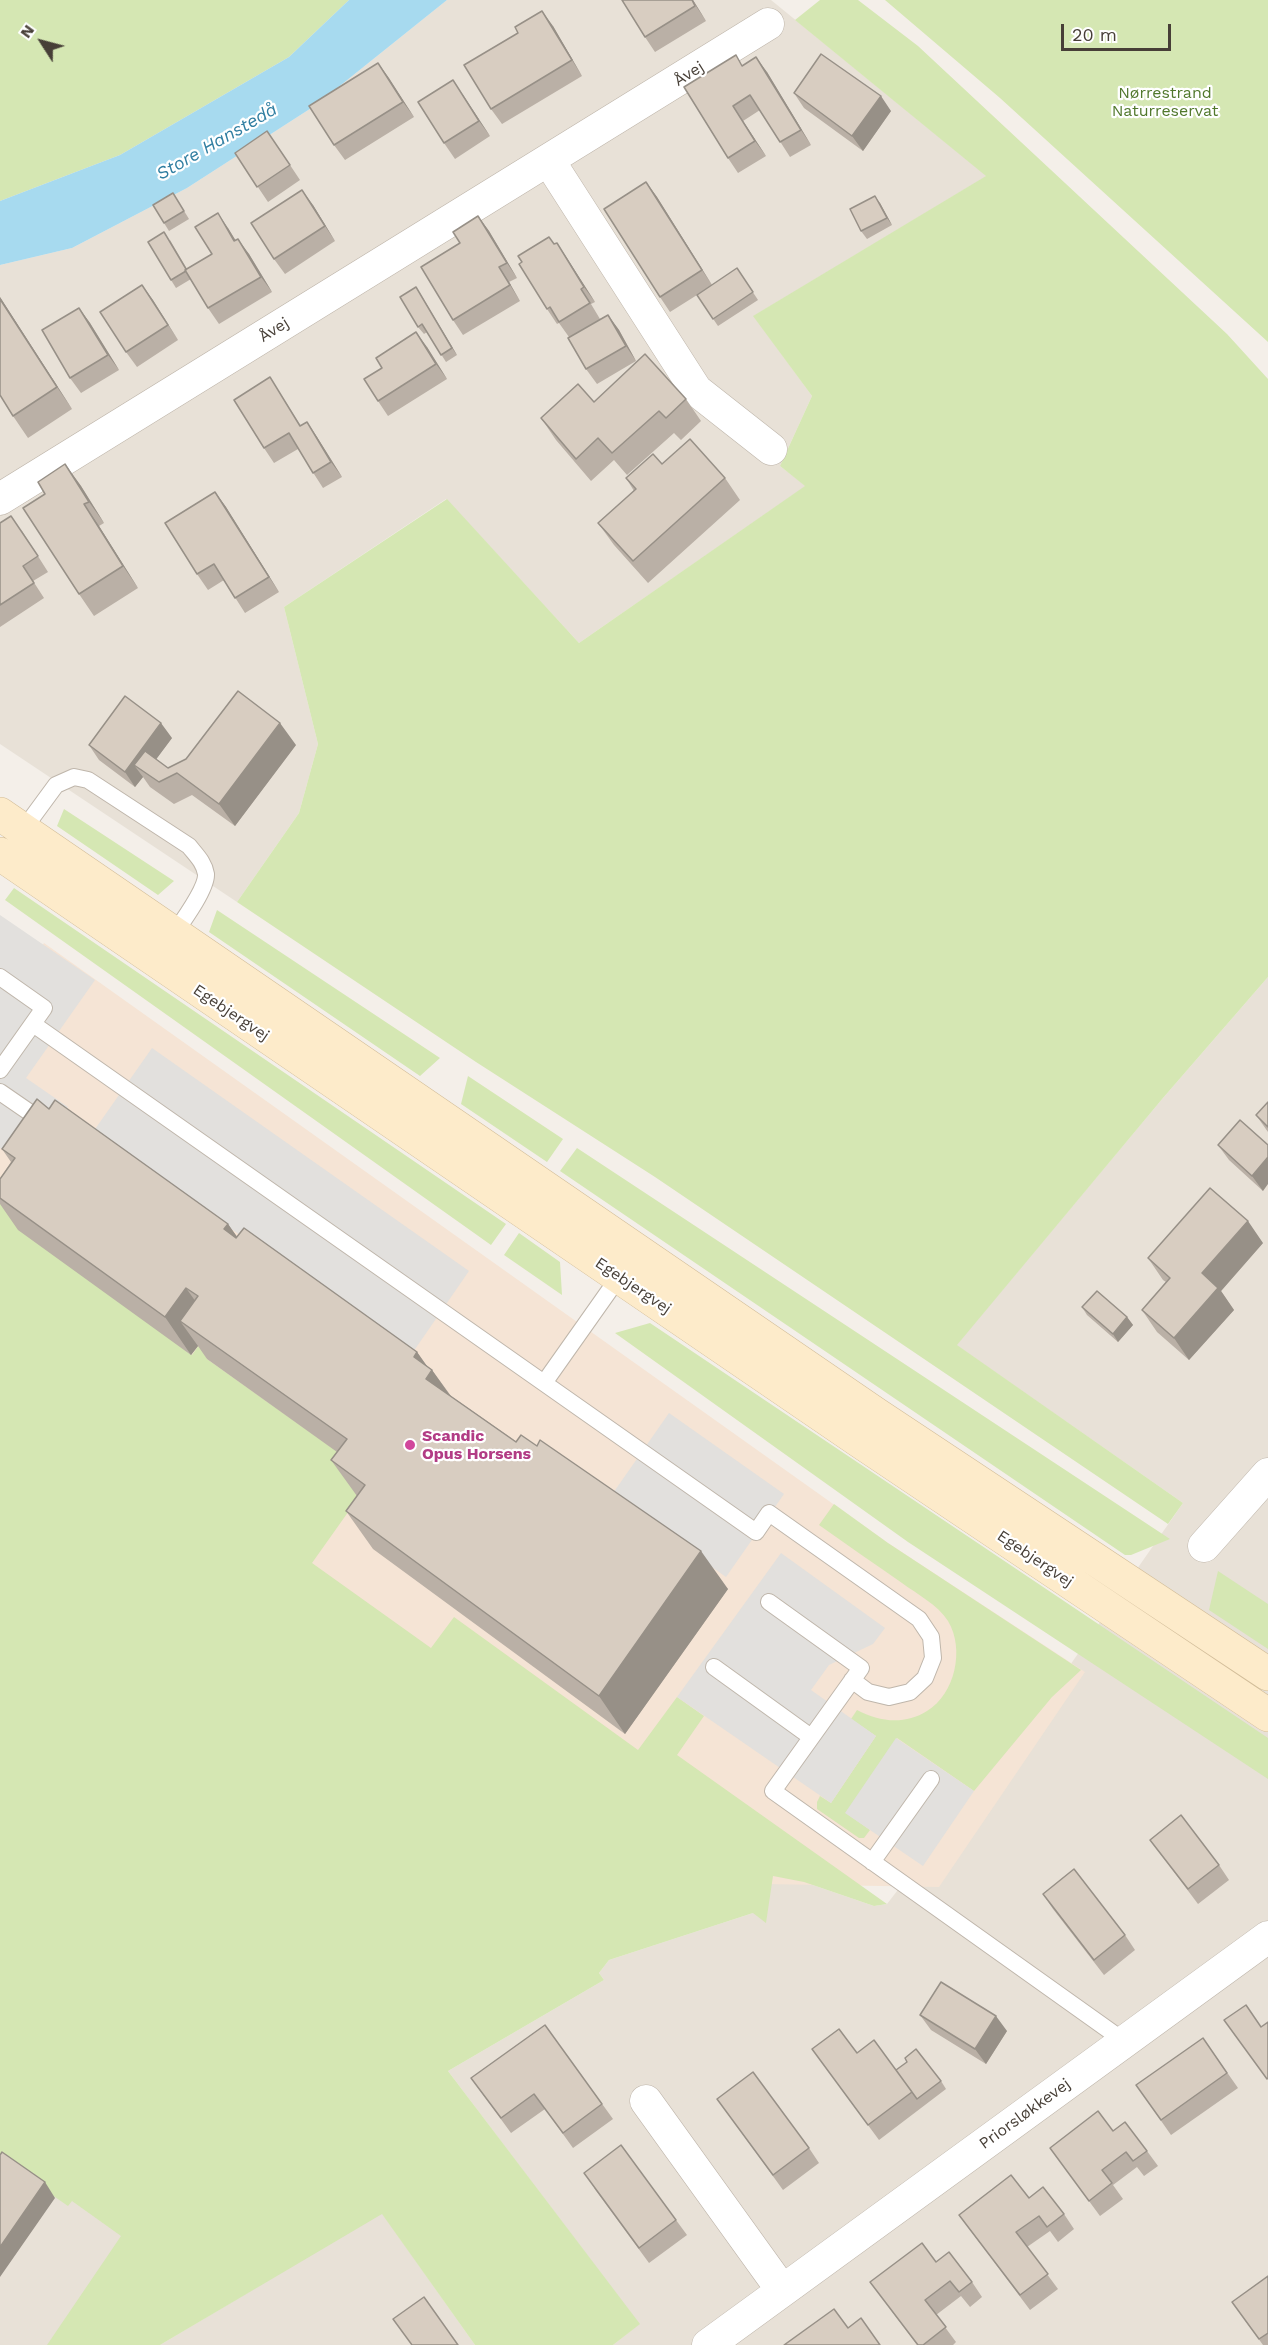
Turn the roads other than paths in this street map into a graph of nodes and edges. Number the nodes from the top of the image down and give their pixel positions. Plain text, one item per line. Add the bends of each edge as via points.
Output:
1 (768, 24) dead end
2 (549, 161) junction
3 (771, 449) dead end
4 (0, 499) edge
5 (11, 822) edge
6 (2, 855) edge
7 (174, 933) junction
8 (155, 960) junction
9 (0, 977) edge
10 (33, 1024) junction
11 (0, 1070) edge
12 (0, 1092) edge
13 (45, 1124) edge
14 (638, 1250) junction
15 (619, 1277) junction
16 (544, 1383) junction
17 (1268, 1474) edge
18 (1204, 1546) dead end
19 (769, 1602) dead end
20 (714, 1668) dead end
21 (1268, 1674) edge
22 (852, 1680) junction
23 (1268, 1715) edge
24 (812, 1737) junction
25 (931, 1779) dead end
26 (872, 1862) junction
27 (1268, 1937) edge
28 (1124, 2042) junction
29 (646, 2101) dead end
30 (782, 2290) junction
31 (708, 2345) edge

1 - 2 street, Åvej
2 - 3 street via 696,390
2 - 4 street, Åvej
5 - 6 lane
5 - 7 street, Egebjergvej
5 - 7 lane via 56,784 74,777 88,780 189,846 202,861 206,876
6 - 8 street, Egebjergvej
7 - 8 lane
7 - 14 street, Egebjergvej
8 - 15 street, Egebjergvej
9 - 10 lane via 44,1008
10 - 11 lane
10 - 16 lane
12 - 13 lane
14 - 15 lane
14 - 21 street, Egebjergvej
15 - 16 lane
15 - 23 street, Egebjergvej
16 - 22 lane via 756,1532 769,1513 919,1619 931,1637 933,1658 925,1678 909,1692 889,1697 868,1692
17 - 18 street
19 - 22 lane via 861,1668
20 - 24 lane
22 - 24 lane
24 - 26 lane via 773,1791
25 - 26 lane
26 - 28 lane
27 - 28 street, Priorsløkkevej
28 - 30 street, Priorsløkkevej
29 - 30 street
30 - 31 street, Priorsløkkevej

